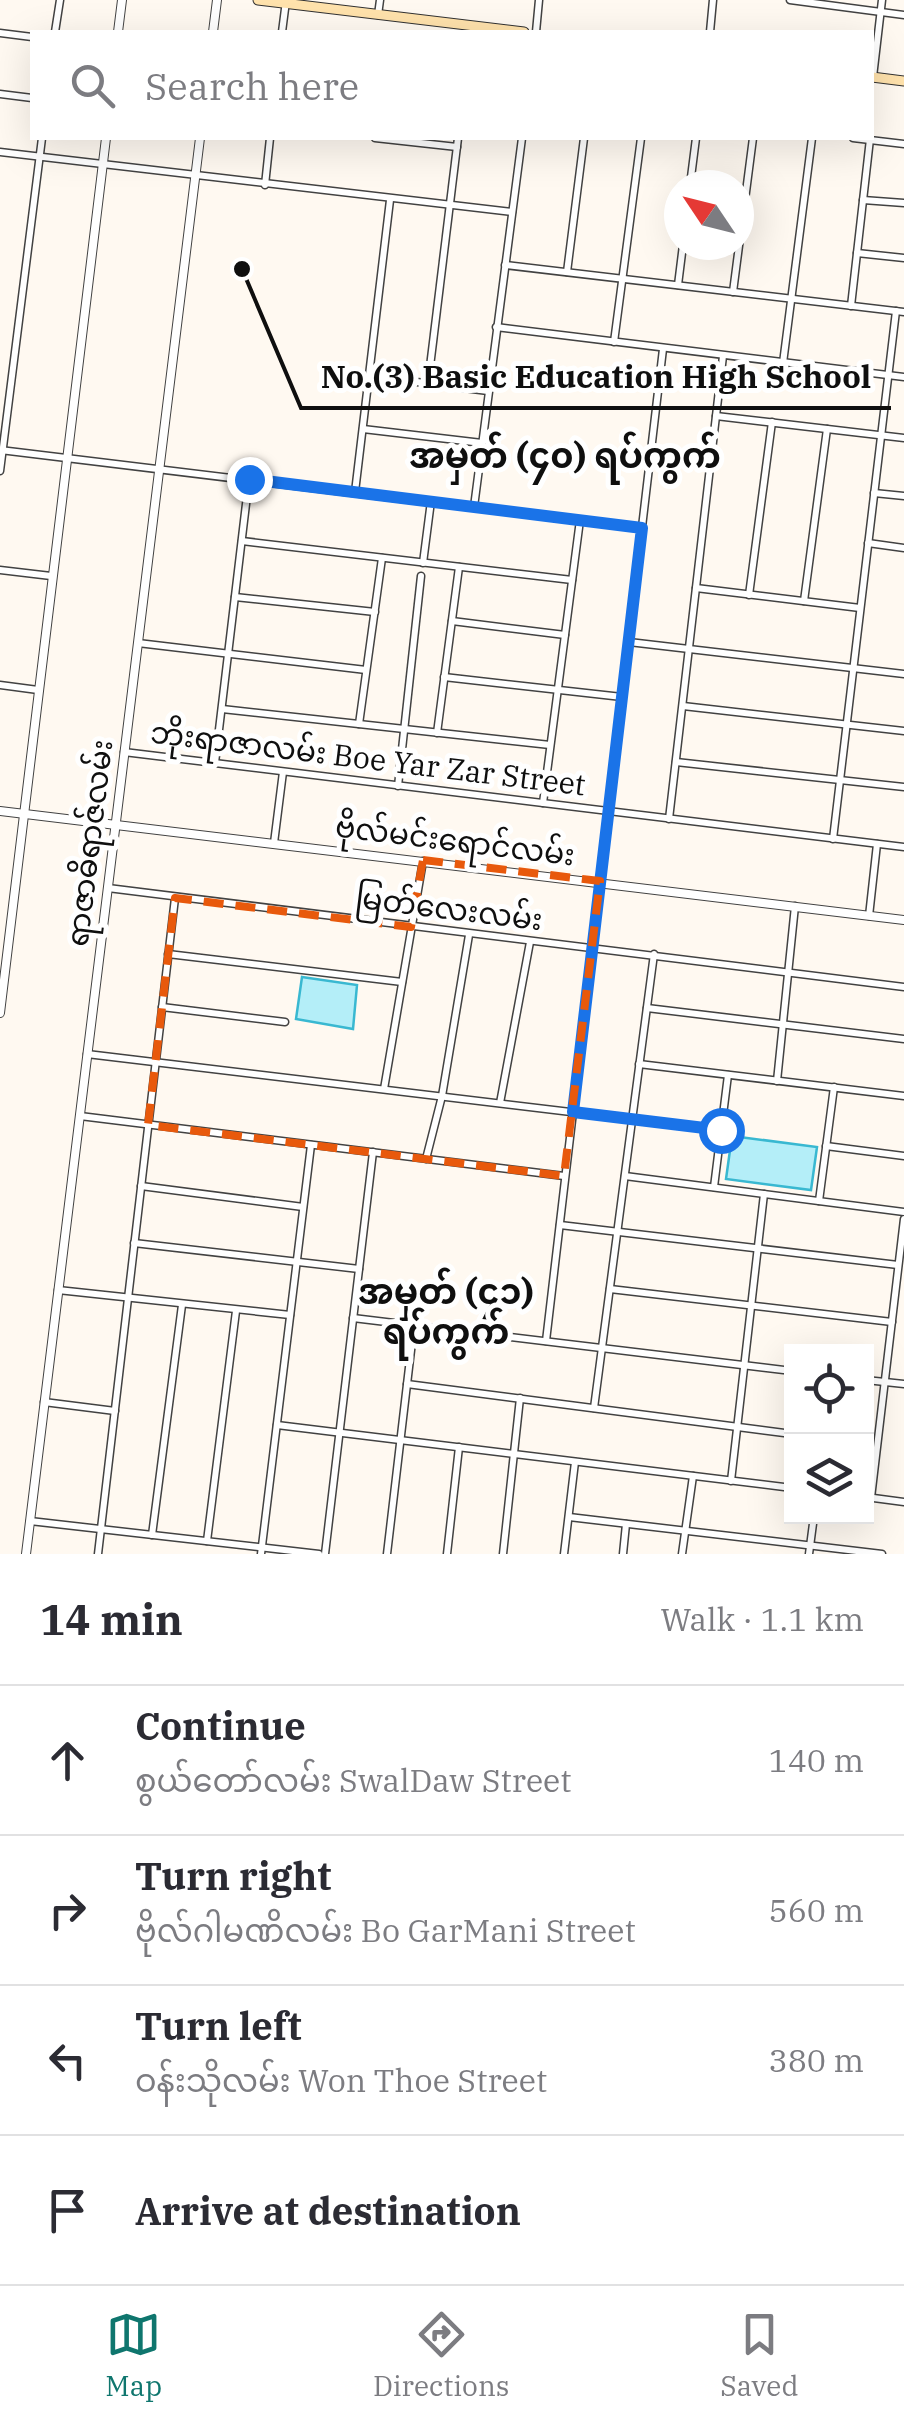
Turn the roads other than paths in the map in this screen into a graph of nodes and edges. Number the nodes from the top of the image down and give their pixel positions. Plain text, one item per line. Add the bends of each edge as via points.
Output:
1 (60, 0) edge
2 (122, 0) edge
3 (216, 0) edge
4 (258, 0) edge
5 (380, 0) edge
6 (540, 0) edge
7 (714, 0) edge
8 (790, 0) edge
9 (882, 0) edge
10 (286, 2) edge
11 (826, 2) edge
12 (880, 11) junction
13 (378, 14) junction
14 (904, 14) edge
15 (471, 29) edge
16 (55, 30) edge
17 (118, 30) edge
18 (212, 30) edge
19 (282, 30) edge
20 (536, 30) edge
21 (710, 30) edge
22 (0, 34) edge
23 (30, 37) edge
24 (874, 60) edge
25 (874, 77) edge
26 (904, 81) edge
27 (0, 94) edge
28 (30, 98) edge
29 (42, 140) edge
30 (106, 140) edge
31 (200, 140) edge
32 (270, 140) edge
33 (416, 140) edge
34 (522, 140) edge
35 (584, 140) edge
36 (640, 140) edge
37 (696, 140) edge
38 (753, 140) edge
39 (812, 140) edge
40 (870, 140) edge
41 (458, 142) edge
42 (904, 144) edge
43 (0, 152) edge
44 (39, 158) junction
45 (103, 163) junction
46 (692, 170) edge
47 (195, 176) junction
48 (265, 185) junction
49 (390, 200) junction
50 (863, 200) junction
51 (904, 204) edge
52 (450, 206) junction
53 (512, 212) junction
54 (857, 253) junction
55 (904, 258) edge
56 (681, 260) edge
57 (505, 265) junction
58 (567, 272) junction
59 (622, 278) junction
60 (678, 285) junction
61 (733, 292) junction
62 (791, 299) junction
63 (851, 306) junction
64 (900, 312) edge
65 (496, 328) junction
66 (614, 342) junction
67 (663, 349) junction
68 (723, 356) junction
69 (783, 363) junction
70 (888, 375) junction
71 (369, 376) junction
72 (904, 377) edge
73 (428, 383) junction
74 (0, 385) edge
75 (10, 386) junction
76 (488, 391) junction
77 (716, 416) junction
78 (772, 422) junction
79 (826, 428) junction
80 (362, 429) junction
81 (881, 435) junction
82 (904, 438) edge
83 (482, 443) junction
84 (2, 450) edge
85 (65, 457) junction
86 (159, 468) junction
87 (0, 471) edge
88 (249, 479) junction
89 (355, 492) junction
90 (874, 492) junction
91 (904, 496) edge
92 (431, 502) junction
93 (474, 507) junction
94 (580, 520) junction
95 (642, 528) junction
96 (242, 541) junction
97 (868, 544) junction
98 (904, 548) edge
99 (382, 558) junction
100 (423, 563) junction
101 (458, 567) junction
102 (0, 570) edge
103 (51, 576) junction
104 (421, 576) dead end
105 (572, 580) junction
106 (696, 588) junction
107 (750, 595) junction
108 (235, 597) junction
109 (804, 602) junction
110 (860, 608) junction
111 (375, 612) junction
112 (452, 621) junction
113 (564, 635) junction
114 (138, 642) junction
115 (629, 642) junction
116 (689, 648) junction
117 (228, 654) junction
118 (853, 667) junction
119 (366, 670) junction
120 (904, 674) edge
121 (444, 677) junction
122 (0, 685) edge
123 (38, 690) junction
124 (557, 690) junction
125 (622, 697) junction
126 (682, 706) junction
127 (222, 708) junction
128 (359, 724) junction
129 (846, 724) junction
130 (404, 729) junction
131 (904, 731) edge
132 (438, 733) junction
133 (550, 745) junction
134 (124, 752) junction
135 (676, 762) junction
136 (215, 763) junction
137 (283, 772) junction
138 (840, 780) junction
139 (398, 786) junction
140 (904, 788) edge
141 (542, 803) junction
142 (0, 811) edge
143 (608, 811) junction
144 (28, 815) junction
145 (670, 819) junction
146 (107, 825) junction
147 (833, 839) junction
148 (274, 842) junction
149 (877, 844) junction
150 (904, 847) edge
151 (423, 860) junction
152 (600, 882) junction
153 (108, 888) junction
154 (175, 898) junction
155 (795, 906) junction
156 (869, 916) junction
157 (904, 920) edge
158 (412, 927) junction
159 (469, 935) junction
160 (530, 942) junction
161 (593, 946) junction
162 (168, 954) junction
163 (654, 954) junction
164 (788, 972) junction
165 (402, 982) junction
166 (2, 983) edge
167 (904, 987) edge
168 (162, 1007) junction
169 (647, 1008) junction
170 (0, 1013) edge
171 (285, 1022) dead end
172 (783, 1024) junction
173 (904, 1039) edge
174 (87, 1054) junction
175 (156, 1062) junction
176 (640, 1064) junction
177 (728, 1074) junction
178 (777, 1080) junction
179 (834, 1088) junction
180 (384, 1090) junction
181 (442, 1096) junction
182 (904, 1096) edge
183 (500, 1103) junction
184 (573, 1112) junction
185 (80, 1116) junction
186 (632, 1119) junction
187 (148, 1125) junction
188 (721, 1130) junction
189 (311, 1145) junction
190 (826, 1146) junction
191 (372, 1152) junction
192 (904, 1156) edge
193 (426, 1159) junction
194 (564, 1176) junction
195 (624, 1176) junction
196 (141, 1186) junction
197 (714, 1188) junction
198 (764, 1194) junction
199 (819, 1201) junction
200 (303, 1207) junction
201 (904, 1216) edge
202 (560, 1225) junction
203 (617, 1232) junction
204 (134, 1243) junction
205 (758, 1249) junction
206 (297, 1261) junction
207 (898, 1266) junction
208 (359, 1269) junction
209 (610, 1289) junction
210 (58, 1290) junction
211 (128, 1298) junction
212 (182, 1305) junction
213 (751, 1306) junction
214 (236, 1311) junction
215 (290, 1315) junction
216 (353, 1318) junction
217 (892, 1322) junction
218 (414, 1324) junction
219 (546, 1341) junction
220 (601, 1348) junction
221 (744, 1365) junction
222 (784, 1370) edge
223 (874, 1381) edge
224 (884, 1382) junction
225 (407, 1384) junction
226 (904, 1384) edge
227 (520, 1398) junction
228 (44, 1402) junction
229 (594, 1408) junction
230 (115, 1411) junction
231 (276, 1424) junction
232 (737, 1427) junction
233 (340, 1432) junction
234 (784, 1433) edge
235 (401, 1438) junction
236 (874, 1443) edge
237 (877, 1444) junction
238 (459, 1447) junction
239 (514, 1454) junction
240 (575, 1462) junction
241 (874, 1464) edge
242 (692, 1476) junction
243 (731, 1481) junction
244 (784, 1487) edge
245 (874, 1499) edge
246 (904, 1502) edge
247 (569, 1517) junction
248 (30, 1521) junction
249 (626, 1524) junction
250 (813, 1524) edge
251 (101, 1530) junction
252 (685, 1531) junction
253 (152, 1535) junction
254 (207, 1542) junction
255 (810, 1550) edge
256 (261, 1551) edge
257 (863, 1553) edge
258 (26, 1554) edge
259 (98, 1554) edge
260 (322, 1554) edge
261 (387, 1554) edge
262 (448, 1554) edge
263 (503, 1554) edge
264 (564, 1554) edge
265 (623, 1554) edge
266 (682, 1554) edge
267 (882, 1554) edge

1 - 16 street
2 - 17 street
3 - 18 street
4 - 10 main road
5 - 13 street
6 - 20 street
7 - 21 street
8 - 11 street
9 - 12 street
10 - 13 main road
10 - 19 street
11 - 12 street
12 - 14 street
12 - 24 street
13 - 15 main road
22 - 23 street
25 - 26 main road
27 - 28 street
29 - 44 street
30 - 45 street
31 - 47 street, ရာဇာဓိရာဇ်လမ်း
32 - 48 street
33 - 41 street
34 - 53 street
35 - 58 street
36 - 59 street
37 - 46 street
38 - 61 street
39 - 62 street
40 - 42 street
40 - 50 street
41 - 52 street
43 - 44 street
44 - 45 street
44 - 75 street
45 - 47 street
45 - 85 street
47 - 48 street
47 - 86 street, ရာဇာဓိရာဇ်လမ်း
48 - 49 street
49 - 52 street
49 - 71 street
50 - 51 street
50 - 54 street
52 - 53 street
52 - 73 street
53 - 57 street
54 - 55 street
54 - 63 street
56 - 60 street
57 - 58 street
57 - 65 street
58 - 59 street
59 - 60 street
59 - 66 street
60 - 61 street
61 - 62 street
62 - 63 street
62 - 69 street
63 - 64 street
64 - 70 street
65 - 66 street
65 - 76 street
66 - 67 street
67 - 68 street
67 - 95 street
68 - 69 street
68 - 77 street
69 - 70 street
70 - 72 street
70 - 81 street
71 - 73 street
71 - 80 street
73 - 76 street
74 - 75 street
75 - 84 street
76 - 83 street
77 - 78 street
77 - 106 street
78 - 79 street
78 - 107 street
79 - 81 street
79 - 109 street
80 - 83 street
80 - 89 street
81 - 82 street
81 - 90 street
83 - 93 street
84 - 85 street
84 - 87 street
85 - 86 street
85 - 103 street
86 - 88 street
86 - 114 street, ရာဇာဓိရာဇ်လမ်း
88 - 89 street
88 - 96 street
89 - 92 street
90 - 91 street
90 - 97 street
92 - 93 street
92 - 100 street
93 - 94 street
94 - 95 street
94 - 105 street
95 - 115 street
96 - 99 street
96 - 108 street
97 - 98 street
97 - 110 street
99 - 100 street
99 - 111 street
100 - 101 street
101 - 105 street
101 - 112 street
102 - 103 street
103 - 123 street
104 - 130 street
105 - 113 street
106 - 107 street
106 - 116 street
107 - 109 street
108 - 111 street
108 - 117 street
109 - 110 street
110 - 118 street
111 - 119 street
112 - 113 street
112 - 121 street
113 - 124 street
114 - 117 street
114 - 134 street, ရာဇာဓိရာဇ်လမ်း
115 - 116 street
115 - 125 street
116 - 118 street
116 - 126 street
117 - 119 street
117 - 127 street
118 - 120 street
118 - 129 street
119 - 128 street
121 - 124 street
121 - 132 street
122 - 123 street
123 - 144 street
124 - 125 street
124 - 133 street
125 - 143 street
126 - 129 street
126 - 135 street
127 - 128 street
127 - 136 street
128 - 130 street
129 - 131 street
129 - 138 street
130 - 132 street
130 - 139 street
132 - 133 street
133 - 141 street
134 - 136 street, ဘိုးရာဇာလမ်း Boe Yar Zar Street
134 - 146 street, ရာဇာဓိရာဇ်လမ်း
135 - 138 street
135 - 145 street
136 - 137 street, ဘိုးရာဇာလမ်း Boe Yar Zar Street
137 - 139 street, ဘိုးရာဇာလမ်း Boe Yar Zar Street
137 - 148 street
138 - 140 street
138 - 147 street
139 - 141 street, ဘိုးရာဇာလမ်း Boe Yar Zar Street
141 - 143 street, ဘိုးရာဇာလမ်း Boe Yar Zar Street
142 - 144 street, ဗိုလ်မင်းရောင်လမ်း
143 - 145 street, ဘိုးရာဇာလမ်း Boe Yar Zar Street
143 - 152 street
144 - 146 street, ဗိုလ်မင်းရောင်လမ်း
144 - 166 street
145 - 147 street, ဘိုးရာဇာလမ်း Boe Yar Zar Street
146 - 148 street, ဗိုလ်မင်းရောင်လမ်း
146 - 153 street, ရာဇာဓိရာဇ်လမ်း
147 - 149 street, ဘိုးရာဇာလမ်း Boe Yar Zar Street
148 - 151 street, ဗိုလ်မင်းရောင်လမ်း
149 - 150 street, ဘိုးရာဇာလမ်း Boe Yar Zar Street
149 - 156 street
151 - 152 street, ဗိုလ်မင်းရောင်လမ်း
151 - 158 street
152 - 155 street, ဗိုလ်မင်းရောင်လမ်း
152 - 161 street
153 - 154 street, မြတ်လေးလမ်း
153 - 174 street, ရာဇာဓိရာဇ်လမ်း
154 - 158 street, မြတ်လေးလမ်း
154 - 162 street
155 - 156 street, ဗိုလ်မင်းရောင်လမ်း
155 - 164 street
156 - 157 street, ဗိုလ်မင်းရောင်လမ်း
158 - 159 street, မြတ်လေးလမ်း
158 - 165 street
159 - 160 street, မြတ်လေးလမ်း
159 - 181 street
160 - 161 street, မြတ်လေးလမ်း
160 - 183 street
161 - 163 street, မြတ်လေးလမ်း
161 - 184 street
162 - 165 street
162 - 168 street
163 - 164 street, မြတ်လေးလမ်း
163 - 169 street
164 - 167 street, မြတ်လေးလမ်း
164 - 172 street
165 - 180 street
166 - 170 street
168 - 171 street
168 - 175 street
169 - 172 street
169 - 176 street
172 - 173 street
172 - 178 street
174 - 175 street
174 - 185 street, ရာဇာဓိရာဇ်လမ်း
175 - 180 street
175 - 187 street
176 - 177 street
176 - 186 street
177 - 178 street
177 - 188 street
178 - 179 street
179 - 182 street
179 - 190 street
180 - 181 street
181 - 183 street
181 - 193 street
183 - 184 street
184 - 186 street
184 - 194 street
185 - 187 street
185 - 210 street, ရာဇာဓိရာဇ်လမ်း
186 - 188 street
186 - 195 street
187 - 189 street
187 - 196 street
188 - 197 street
189 - 191 street
189 - 200 street
190 - 192 street
190 - 199 street
191 - 193 street
191 - 208 street
193 - 194 street
194 - 202 street
195 - 197 street
195 - 203 street
196 - 200 street
196 - 204 street
197 - 198 street
198 - 199 street
198 - 205 street
199 - 201 street
200 - 206 street
201 - 207 street
202 - 203 street
202 - 219 street
203 - 205 street
203 - 209 street
204 - 206 street
204 - 211 street
205 - 207 street
205 - 213 street
206 - 208 street
206 - 215 street
207 - 217 street
208 - 216 street
209 - 213 street
209 - 220 street
210 - 211 street
210 - 228 street, ရာဇာဓိရာဇ်လမ်း
211 - 212 street
211 - 230 street
212 - 214 street
212 - 253 street
213 - 217 street
213 - 221 street
214 - 215 street
214 - 254 street
215 - 231 street
216 - 218 street
216 - 233 street
217 - 224 street
218 - 219 street
218 - 225 street
219 - 220 street
220 - 221 street
220 - 229 street
221 - 222 street
221 - 232 street
223 - 224 street
224 - 226 street
224 - 237 street
225 - 227 street
225 - 235 street
227 - 229 street
227 - 239 street
228 - 230 street
228 - 248 street, ရာဇာဓိရာဇ်လမ်း
229 - 232 street
230 - 251 street
231 - 233 street
231 - 256 street
232 - 234 street
232 - 243 street
233 - 235 street
233 - 260 street
235 - 238 street
235 - 261 street
236 - 237 street
237 - 241 street
238 - 239 street
238 - 262 street
239 - 240 street
239 - 263 street
240 - 242 street
240 - 247 street
242 - 243 street
242 - 252 street
243 - 244 street
245 - 246 street
247 - 249 street
247 - 264 street
248 - 251 street
248 - 258 street, ရာဇာဓိရာဇ်လမ်း
249 - 252 street
249 - 265 street
250 - 255 street
251 - 253 street
251 - 259 street
252 - 255 street
252 - 266 street
253 - 254 street
254 - 256 street
255 - 257 street
256 - 260 street
257 - 267 street

